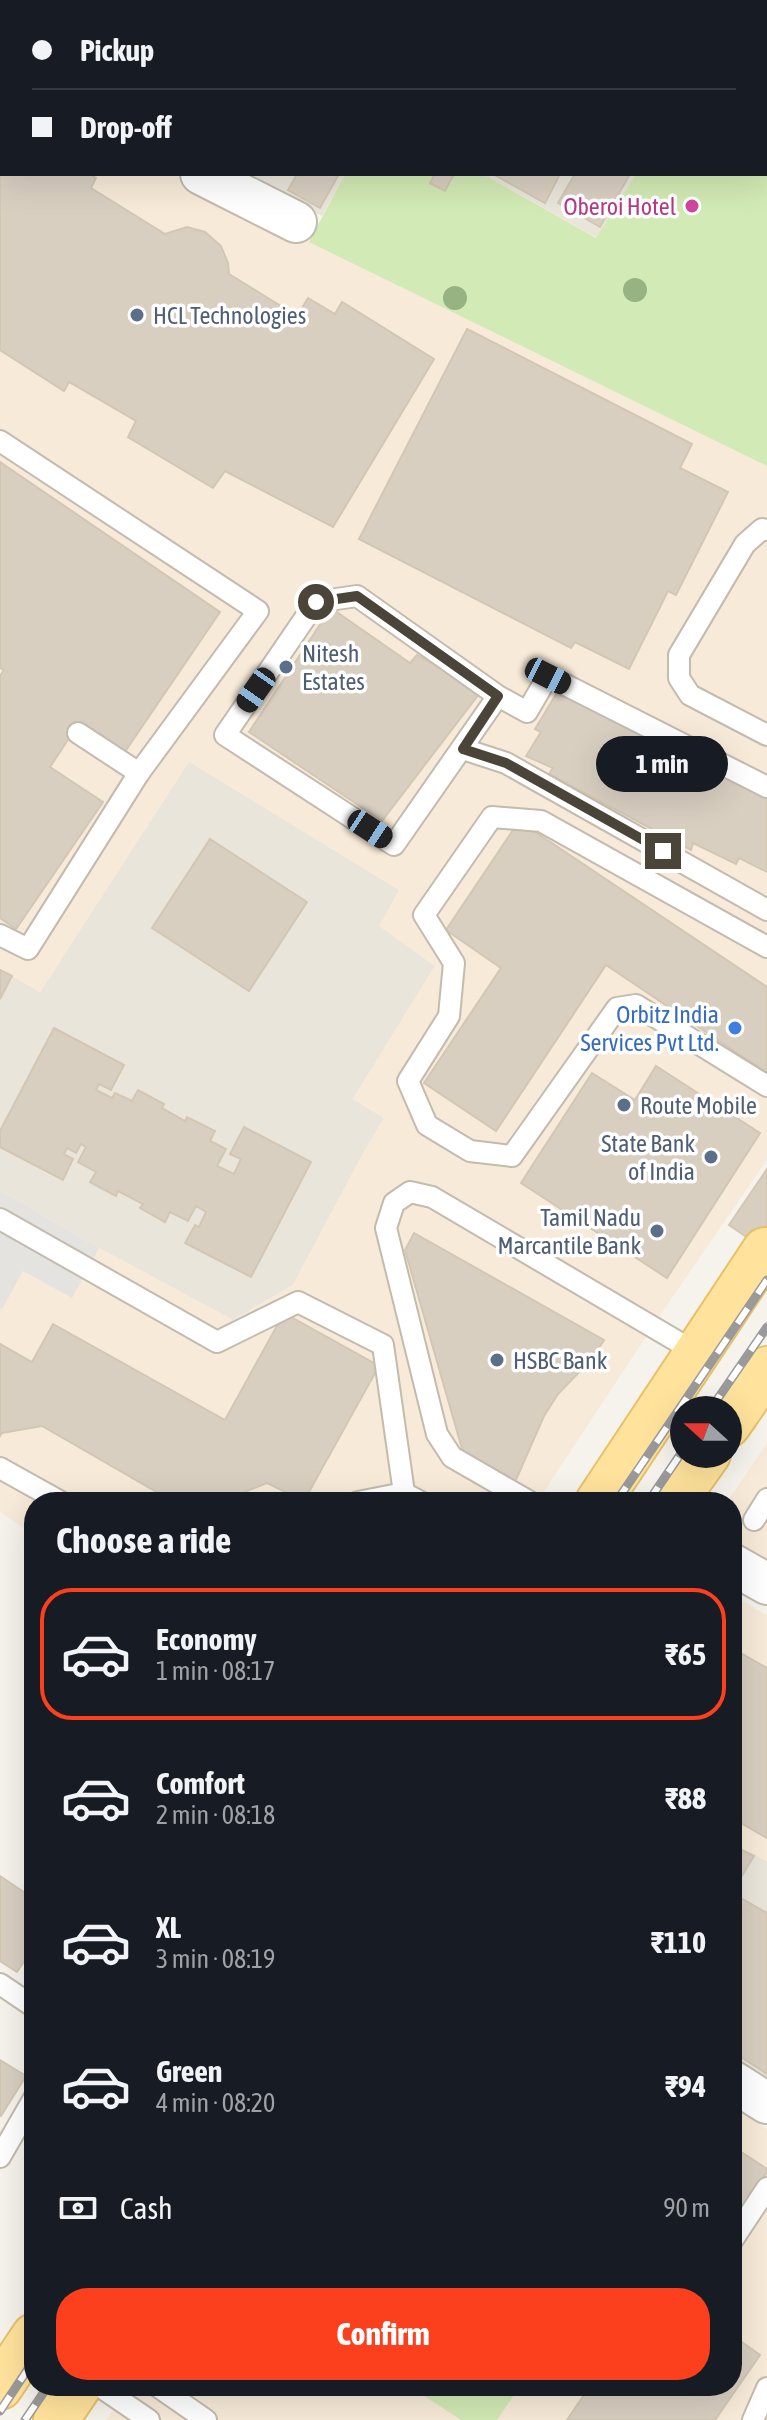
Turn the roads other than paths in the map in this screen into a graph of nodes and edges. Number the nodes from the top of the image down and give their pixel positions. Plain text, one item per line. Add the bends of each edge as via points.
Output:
1 (205, 176) edge
2 (296, 222) dead end
3 (0, 441) edge
4 (767, 530) edge
5 (498, 696) junction
6 (78, 733) dead end
7 (767, 735) edge
8 (463, 749) junction
9 (139, 773) junction
10 (767, 787) edge
11 (767, 910) edge
12 (0, 935) edge
13 (767, 947) edge
14 (767, 1086) edge
15 (0, 1219) edge
16 (765, 1250) edge
17 (697, 1353) junction
18 (767, 1369) edge
19 (742, 1405) edge
20 (0, 1468) edge
21 (698, 1468) edge
22 (43, 1492) edge
23 (411, 1492) edge
24 (513, 1492) edge
25 (605, 1492) edge
26 (681, 1492) edge
27 (767, 1499) edge
28 (754, 1520) dead end
29 (742, 1570) edge
30 (767, 1584) edge
31 (0, 1984) edge
32 (24, 2000) edge
33 (742, 2087) edge
34 (767, 2103) edge
35 (24, 2115) edge
36 (0, 2157) edge
37 (767, 2188) edge
38 (742, 2226) edge
39 (24, 2351) edge
40 (0, 2387) edge
41 (767, 2388) edge
42 (72, 2396) edge
43 (114, 2396) edge
44 (171, 2396) edge
45 (56, 2420) edge
46 (149, 2420) edge
47 (206, 2420) edge
48 (753, 2420) edge

1 - 2 street
3 - 9 lane via 258,611
4 - 7 lane via 745,544 679,655 679,678 690,695
5 - 8 lane
5 - 8 lane via 357,596 316,602 225,735 394,845
5 - 10 lane via 527,712 548,676
6 - 9 lane
8 - 11 lane via 506,763
9 - 12 lane via 28,949
13 - 14 lane via 541,821 492,817 424,915 454,963 449,1016 408,1081 427,1125 470,1151 512,1156 617,1008 636,1005
15 - 23 lane via 217,1342 298,1302 383,1345
16 - 17 main road
17 - 24 lane via 432,1197 410,1192 394,1203 386,1228 437,1434 452,1457
17 - 25 main road
18 - 19 main road
20 - 22 lane
21 - 26 main road
27 - 28 lane
29 - 30 street
31 - 32 lane
33 - 34 street
35 - 36 lane
37 - 38 lane
39 - 40 main road
41 - 48 lane
42 - 45 main road
43 - 46 lane
44 - 47 lane

